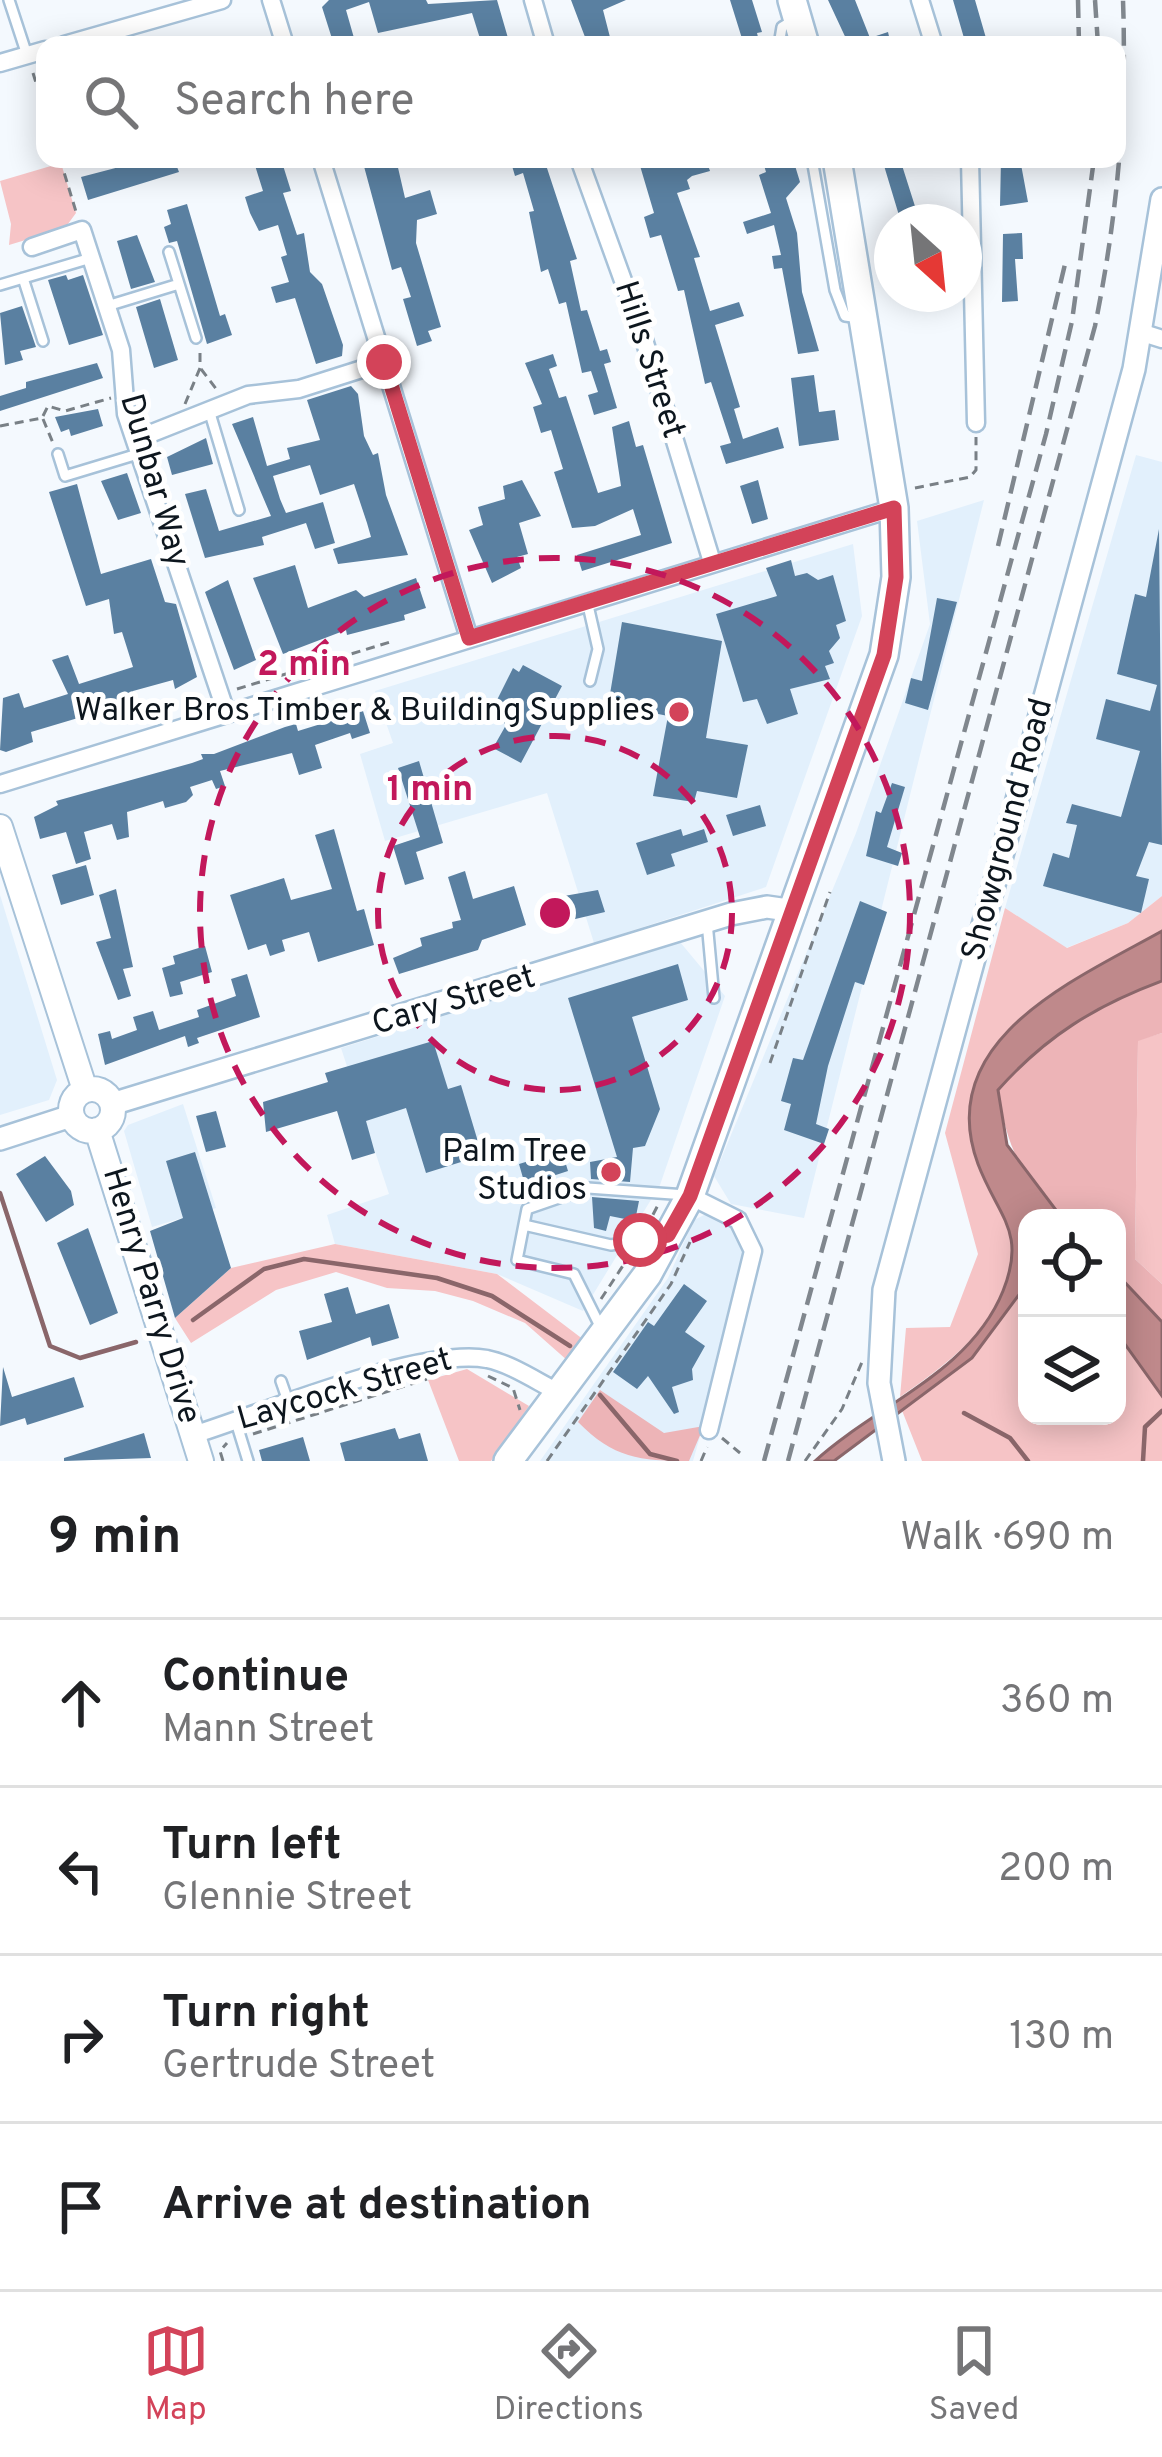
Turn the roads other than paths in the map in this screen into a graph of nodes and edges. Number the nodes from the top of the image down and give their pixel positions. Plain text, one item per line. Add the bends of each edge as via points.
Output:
1 (9, 0) edge
2 (221, 0) edge
3 (271, 0) edge
4 (533, 0) edge
5 (920, 0) edge
6 (95, 36) edge
7 (282, 36) edge
8 (543, 36) edge
9 (931, 36) edge
10 (35, 59) edge
11 (0, 63) edge
12 (324, 168) edge
13 (582, 168) edge
14 (814, 168) edge
15 (839, 168) edge
16 (970, 168) edge
17 (1162, 199) edge
18 (32, 247) dead end
19 (169, 252) dead end
20 (92, 258) junction
21 (23, 278) junction
22 (179, 284) junction
23 (0, 285) edge
24 (107, 306) junction
25 (866, 318) junction
26 (1152, 336) edge
27 (196, 338) road end
28 (43, 341) dead end
29 (384, 362) junction
30 (209, 410) junction
31 (976, 424) road end
32 (139, 446) junction
33 (58, 454) road end
34 (893, 499) junction
35 (239, 510) dead end
36 (712, 562) junction
37 (587, 601) junction
38 (469, 638) junction
39 (590, 681) dead end
40 (223, 704) junction
41 (0, 784) edge
42 (0, 827) edge
43 (795, 911) junction
44 (707, 922) junction
45 (714, 998) dead end
46 (85, 1090) junction
47 (112, 1104) junction
48 (71, 1116) junction
49 (98, 1130) junction
50 (0, 1138) edge
51 (699, 1200) junction
52 (524, 1225) junction
53 (668, 1235) junction
54 (604, 1335) junction
55 (281, 1381) dead end
56 (562, 1394) junction
57 (289, 1404) junction
58 (710, 1426) road end
59 (238, 1430) junction
60 (193, 1435) junction
61 (201, 1461) edge
62 (248, 1461) edge
63 (508, 1461) edge
64 (522, 1461) edge
65 (894, 1461) edge

1 - 10 lane
2 - 6 street
3 - 7 street
4 - 8 street
5 - 9 street
10 - 11 street
12 - 29 street
13 - 36 street, Hills Street
14 - 25 lane via 840,303 845,316
15 - 25 main road
16 - 31 street
17 - 26 street, Showground Road
18 - 20 street via 82,230
19 - 22 lane
20 - 21 lane
20 - 24 street, Dunbar Way
21 - 23 lane
21 - 28 lane
22 - 24 lane
22 - 27 lane
24 - 32 street, Dunbar Way
25 - 34 main road
26 - 65 street, Showground Road via 887,1277 878,1352
29 - 30 street
29 - 38 street
30 - 32 street
30 - 35 lane
32 - 33 lane via 64,476
32 - 40 street, Dunbar Way
34 - 36 street
34 - 43 main road via 896,577 884,655
36 - 37 street
37 - 38 street
37 - 39 lane via 598,649
38 - 40 street
40 - 41 street
42 - 46 main road
43 - 44 street, Cary Street via 757,908
43 - 51 main road
44 - 45 lane
44 - 47 street, Cary Street
46 - 47 main road
46 - 48 main road via 71,1103
47 - 49 main road
48 - 49 main road via 79,1127
48 - 50 street
49 - 60 main road, Henry Parry Drive
51 - 52 lane via 588,1189 527,1209
51 - 53 main road
51 - 58 street via 738,1220 753,1265
52 - 53 lane via 611,1245
52 - 54 lane via 517,1260 574,1274
53 - 54 main road
54 - 56 main road
55 - 57 lane
56 - 57 street, Laycock Street via 493,1360 461,1356
56 - 63 main road
56 - 64 main road
57 - 59 street, Laycock Street
59 - 60 street, Laycock Street
59 - 62 lane
60 - 61 main road, Henry Parry Drive

